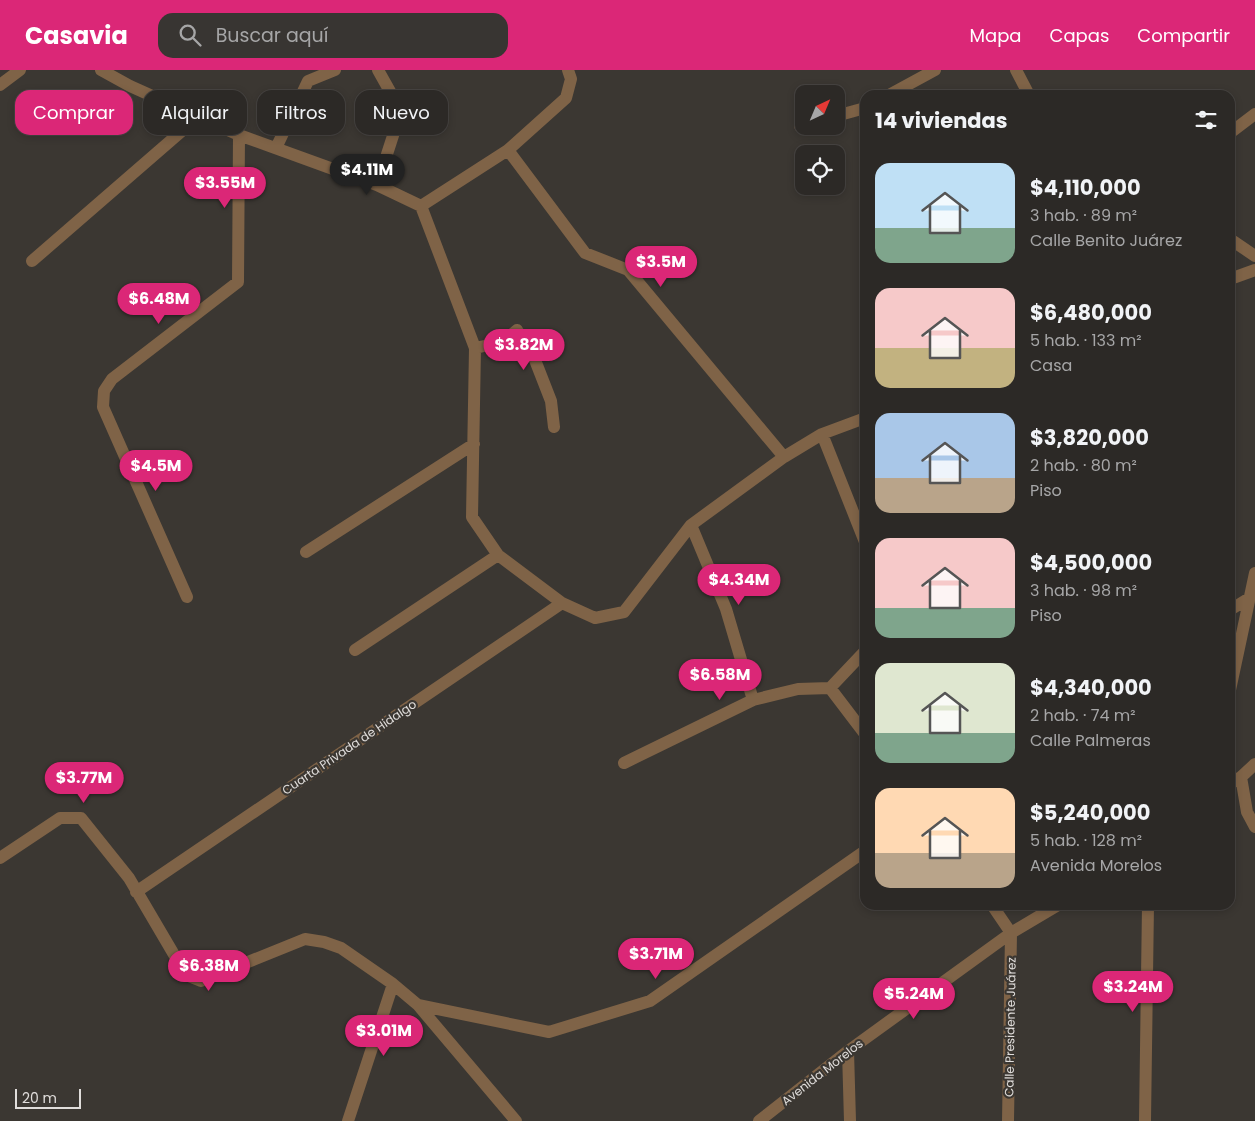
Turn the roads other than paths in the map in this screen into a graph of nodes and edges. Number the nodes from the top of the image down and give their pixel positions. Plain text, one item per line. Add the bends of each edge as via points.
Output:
1 (20, 70) edge
2 (101, 70) edge
3 (336, 70) edge
4 (378, 70) edge
5 (568, 70) edge
6 (935, 70) edge
7 (1016, 70) edge
8 (0, 85) edge
9 (898, 90) edge
10 (1026, 90) edge
11 (143, 92) edge
12 (860, 109) edge
13 (845, 114) edge
14 (1255, 114) edge
15 (1235, 129) edge
16 (177, 135) edge
17 (239, 135) joint
18 (276, 148) junction
19 (508, 150) junction
20 (377, 185) junction
21 (421, 206) junction
22 (1235, 242) edge
23 (1255, 256) edge
24 (32, 260) dead end
25 (1255, 270) edge
26 (1235, 278) edge
27 (475, 348) junction
28 (860, 420) edge
29 (554, 427) dead end
30 (822, 434) junction
31 (474, 444) junction
32 (784, 457) junction
33 (690, 525) junction
34 (860, 529) edge
35 (306, 552) dead end
36 (498, 555) junction
37 (1255, 573) edge
38 (187, 597) dead end
39 (1251, 597) junction
40 (562, 603) junction
41 (1235, 607) edge
42 (355, 650) dead end
43 (860, 656) edge
44 (1235, 668) edge
45 (830, 688) junction
46 (753, 700) junction
47 (860, 727) edge
48 (624, 763) dead end
49 (1255, 764) edge
50 (1236, 780) edge
51 (1255, 827) edge
52 (860, 854) edge
53 (0, 858) edge
54 (136, 892) junction
55 (996, 910) edge
56 (1049, 910) edge
57 (1148, 910) edge
58 (1011, 932) junction
59 (393, 984) junction
60 (418, 1005) junction
61 (848, 1051) junction
62 (348, 1121) edge
63 (516, 1121) edge
64 (760, 1121) edge
65 (850, 1121) edge
66 (1008, 1121) edge
67 (1146, 1121) edge

1 - 8 street
2 - 11 street
3 - 18 street via 308,81
4 - 20 street via 401,111
5 - 19 street via 571,79 566,98
6 - 9 street
7 - 10 street
12 - 13 street
14 - 15 street
16 - 24 street
17 - 18 street
17 - 38 street via 238,282 112,379 104,391 103,407
18 - 20 street
19 - 21 street
19 - 32 street via 585,253 628,270
20 - 21 street
21 - 27 street
22 - 23 street
25 - 26 street
27 - 29 street via 503,342 517,330 535,360 550,401
27 - 31 street
28 - 30 street
30 - 32 street
30 - 34 street
31 - 35 street
31 - 36 street via 472,517
32 - 33 street
33 - 40 street via 624,612 595,618
33 - 46 street via 726,609
36 - 40 street
36 - 42 street
37 - 39 street
39 - 41 street
39 - 44 street
40 - 54 street, Cuarta Privada de Hidalgo
43 - 45 street
45 - 46 street via 798,689
45 - 47 street
46 - 48 street
49 - 50 street
50 - 51 street via 1246,812
52 - 60 street via 650,1001 549,1032
53 - 54 street via 60,818 81,818
54 - 59 street via 186,975 201,980 305,939 341,948
55 - 58 street
56 - 58 street, Avenida Morelos
57 - 67 street
58 - 61 street, Avenida Morelos
58 - 66 street, Calle Presidente Juárez
59 - 60 street
59 - 62 street
60 - 63 street
61 - 64 street, Avenida Morelos
61 - 65 street

